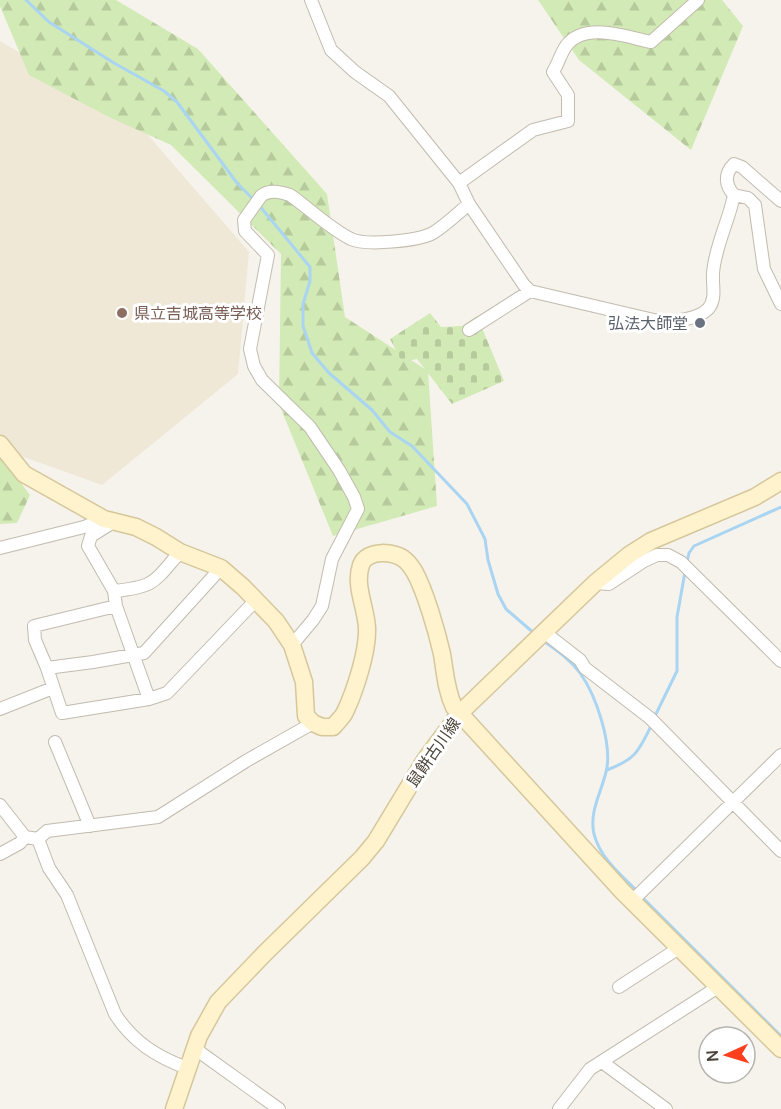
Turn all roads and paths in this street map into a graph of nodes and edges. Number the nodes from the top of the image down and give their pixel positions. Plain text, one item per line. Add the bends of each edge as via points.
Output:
1 (311, 0) edge
2 (698, 0) edge
3 (459, 183) junction
4 (734, 195) junction
5 (781, 201) edge
6 (470, 204) junction
7 (530, 291) junction
8 (781, 304) edge
9 (469, 330) dead end
10 (0, 444) edge
11 (781, 481) edge
12 (109, 520) junction
13 (0, 548) edge
14 (180, 552) junction
15 (221, 568) junction
16 (595, 583) junction
17 (114, 591) junction
18 (256, 600) junction
19 (116, 606) junction
20 (541, 635) junction
21 (292, 645) junction
22 (134, 655) junction
23 (781, 661) edge
24 (47, 668) junction
25 (53, 688) junction
26 (149, 699) junction
27 (0, 710) edge
28 (460, 714) junction
29 (313, 723) junction
30 (55, 742) dead end
31 (781, 755) edge
32 (733, 802) junction
33 (0, 805) edge
34 (90, 826) junction
35 (31, 838) junction
36 (781, 851) edge
37 (0, 854) edge
38 (637, 896) junction
39 (679, 948) junction
40 (619, 987) dead end
41 (718, 987) junction
42 (195, 1048) junction
43 (781, 1049) edge
44 (602, 1062) junction
45 (187, 1068) junction
46 (174, 1109) edge
47 (279, 1109) edge
48 (559, 1109) edge
49 (666, 1109) edge

1 - 3 street via 331,50 389,96
2 - 3 street via 651,42 607,33 583,33 567,45 554,72 568,95 568,122 533,130
3 - 6 street
4 - 5 street via 727,184 734,164
4 - 7 street via 714,267 714,296 704,312 658,321
4 - 8 street via 748,198 755,205 764,269
6 - 7 street
6 - 21 street via 426,236 362,242 339,232 290,195 279,192 264,193 244,220 245,231 268,255 250,349 254,366 262,380 310,427 339,470 358,509 332,559 322,606
7 - 9 street
10 - 12 street via 24,474
11 - 16 street, 鼠餅古川線 via 755,497 651,541
12 - 13 street
12 - 14 street via 136,526
12 - 17 street via 91,536 88,546
14 - 15 street
14 - 17 street via 154,583
15 - 18 street
15 - 22 street via 144,653
16 - 20 street, 鼠餅古川線
16 - 23 street via 609,584 644,561 668,555 692,572
17 - 19 street
18 - 21 street
18 - 26 street via 167,693
19 - 22 street
19 - 24 street via 34,626 35,640
20 - 28 street, 鼠餅古川線
20 - 32 street via 580,660 652,721
21 - 29 street via 304,682 306,716
22 - 24 street
22 - 26 street
24 - 25 street
25 - 26 street via 62,714
25 - 27 street
28 - 29 street via 448,695 441,652 414,572 405,559 376,553 365,558 358,577 367,628 344,714 333,727
28 - 38 street via 566,831
28 - 42 street, 鼠餅古川線 via 425,760 369,850 226,992 204,1024
29 - 34 street via 158,817
30 - 34 street
31 - 32 street
32 - 36 street
32 - 38 street
33 - 35 street
34 - 35 street via 47,831
35 - 37 street
35 - 45 street via 67,895 124,1028 162,1059
38 - 39 street
39 - 40 street
39 - 41 street
41 - 43 street
41 - 44 street
42 - 45 street, 鼠餅古川線
42 - 47 street
44 - 48 street via 590,1069
44 - 49 street
45 - 46 street, 鼠餅古川線

